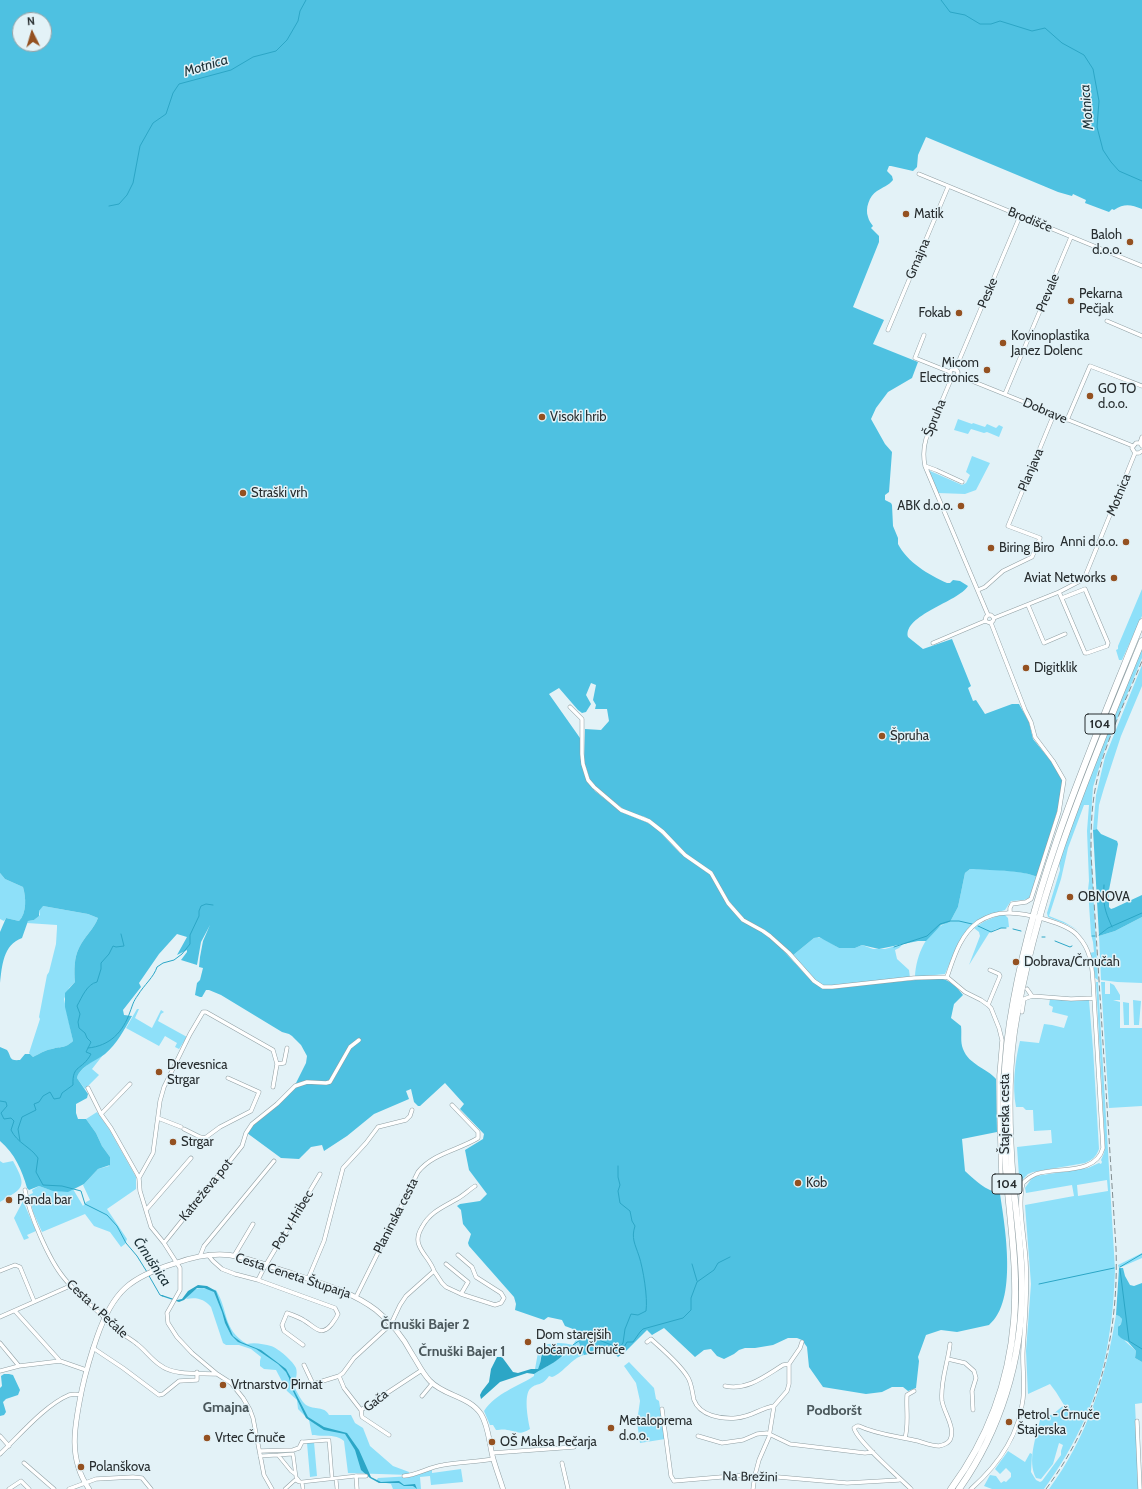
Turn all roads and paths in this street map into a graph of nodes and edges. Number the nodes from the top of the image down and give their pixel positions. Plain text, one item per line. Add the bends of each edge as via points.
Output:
1 (919, 174) dead end
2 (948, 187) junction
3 (1020, 216) junction
4 (1072, 237) junction
5 (1142, 266) edge
6 (1107, 321) dead end
7 (888, 330) dead end
8 (924, 335) dead end
9 (1142, 336) edge
10 (955, 370) junction
11 (950, 372) junction
12 (957, 375) junction
13 (952, 377) junction
14 (1142, 386) edge
15 (1005, 394) junction
16 (1054, 414) junction
17 (1067, 420) junction
18 (1142, 437) edge
19 (1141, 445) edge
20 (1133, 446) junction
21 (1142, 451) edge
22 (1135, 453) junction
23 (925, 466) junction
24 (962, 482) dead end
25 (978, 590) junction
26 (1060, 592) junction
27 (1062, 598) junction
28 (1028, 605) junction
29 (988, 615) junction
30 (994, 618) junction
31 (985, 621) junction
32 (1142, 622) edge
33 (991, 623) junction
34 (1065, 634) dead end
35 (1142, 641) edge
36 (933, 643) dead end
37 (570, 707) dead end
38 (1010, 912) junction
39 (1036, 918) junction
40 (990, 970) dead end
41 (947, 977) junction
42 (1032, 996) junction
43 (1094, 998) junction
44 (1024, 999) junction
45 (988, 1005) junction
46 (1022, 1012) dead end
47 (359, 1040) dead end
48 (287, 1048) dead end
49 (277, 1064) junction
50 (228, 1078) dead end
51 (130, 1084) dead end
52 (273, 1087) dead end
53 (88, 1088) dead end
54 (452, 1105) dead end
55 (412, 1110) dead end
56 (101, 1114) junction
57 (158, 1118) junction
58 (191, 1158) dead end
59 (274, 1161) dead end
60 (320, 1174) dead end
61 (1002, 1176) dead end
62 (139, 1178) junction
63 (475, 1186) dead end
64 (25, 1190) dead end
65 (146, 1210) junction
66 (253, 1224) dead end
67 (164, 1243) junction
68 (208, 1255) junction
69 (458, 1255) dead end
70 (200, 1256) junction
71 (234, 1256) junction
72 (177, 1262) junction
73 (446, 1264) dead end
74 (266, 1265) junction
75 (0, 1271) edge
76 (434, 1271) junction
77 (308, 1279) junction
78 (258, 1280) junction
79 (70, 1286) junction
80 (461, 1294) junction
81 (356, 1297) junction
82 (34, 1301) junction
83 (15, 1311) junction
84 (104, 1317) junction
85 (0, 1318) edge
86 (391, 1324) junction
87 (647, 1342) dead end
88 (802, 1342) dead end
89 (0, 1343) edge
90 (950, 1344) dead end
91 (304, 1345) dead end
92 (93, 1348) junction
93 (948, 1360) junction
94 (60, 1361) junction
95 (788, 1364) junction
96 (304, 1365) dead end
97 (19, 1366) junction
98 (86, 1370) junction
99 (422, 1370) junction
100 (0, 1371) edge
101 (197, 1372) junction
102 (217, 1374) junction
103 (339, 1376) junction
104 (432, 1384) junction
105 (725, 1386) dead end
106 (914, 1391) dead end
107 (81, 1395) junction
108 (422, 1396) dead end
109 (774, 1406) junction
110 (662, 1409) dead end
111 (361, 1410) junction
112 (973, 1410) dead end
113 (1137, 1421) dead end
114 (770, 1434) junction
115 (389, 1435) dead end
116 (0, 1436) edge
117 (698, 1436) dead end
118 (905, 1438) junction
119 (302, 1442) joint
120 (9, 1446) junction
121 (574, 1447) dead end
122 (260, 1451) junction
123 (293, 1452) junction
124 (874, 1452) junction
125 (492, 1453) junction
126 (0, 1454) edge
127 (278, 1455) junction
128 (260, 1456) junction
129 (493, 1459) junction
130 (24, 1463) dead end
131 (562, 1464) dead end
132 (295, 1474) junction
133 (755, 1475) junction
134 (356, 1476) junction
135 (366, 1476) dead end
136 (404, 1476) dead end
137 (332, 1478) junction
138 (336, 1479) junction
139 (899, 1480) junction
140 (957, 1481) junction
141 (301, 1482) junction
142 (85, 1483) junction
143 (9, 1489) edge
144 (29, 1489) edge
145 (54, 1489) edge
146 (69, 1489) edge
147 (89, 1489) edge
148 (152, 1489) edge
149 (272, 1489) edge
150 (285, 1489) edge
151 (303, 1489) edge
152 (337, 1489) edge
153 (357, 1489) edge
154 (503, 1489) edge
155 (568, 1489) edge
156 (753, 1489) edge
157 (911, 1489) edge
158 (947, 1489) edge
159 (950, 1489) edge
160 (959, 1489) edge
161 (971, 1489) edge
162 (1140, 1489) edge

1 - 2 street, Brodišče
2 - 3 street, Brodišče
2 - 7 street, Gmajna
3 - 4 street, Brodišče
3 - 10 street, Peske
4 - 5 street, Brodišče
4 - 15 street, Prevale
6 - 9 street
8 - 11 street via 915,358
10 - 11 street
10 - 12 street
11 - 13 street
12 - 13 street
12 - 15 street, Dobrave
13 - 23 street, Špruha via 923,448
14 - 17 street via 1090,366
15 - 16 street, Dobrave
16 - 17 street, Dobrave
16 - 25 street, Planjava via 1008,526 1040,538 1032,557 1003,571
17 - 20 street, Dobrave
18 - 19 street
19 - 20 street
20 - 22 street
21 - 22 street
22 - 26 street, Motnica via 1084,579
23 - 24 street
23 - 25 street, Špruha
25 - 29 street, Špruha
26 - 27 street
26 - 28 street, Motnica
27 - 27 street via 1085,653 1107,646 1108,643 1085,589
28 - 30 street, Motnica
28 - 34 street via 1044,643
29 - 30 street
29 - 31 street
30 - 33 street
31 - 33 street
31 - 36 street
32 - 39 main road, Štajerska cesta / 104 via 1060,827
33 - 38 street via 1035,737 1064,780 1059,812 1031,899 1012,904
35 - 39 main road, Štajerska cesta / 104 via 1089,770
37 - 41 street via 582,719 583,764 588,780 594,787 621,810 656,826 685,855 710,873 728,903 738,914 770,936 814,981 832,987
38 - 39 street
38 - 41 street via 988,917 970,930 955,954
39 - 43 street via 1064,926 1081,939 1092,964
39 - 140 main road, Štajerska cesta / 104 via 1014,1000 1005,1074 1004,1137 1015,1282 1011,1344 996,1406 980,1443
39 - 160 main road, Štajerska cesta / 104 via 1018,1010 1010,1071 1010,1148 1022,1290 1020,1329 1003,1405 982,1452
40 - 45 street via 1000,976
41 - 45 street via 965,992
42 - 43 street
42 - 44 street
42 - 44 street via 1027,989
43 - 161 street via 1103,1148 1097,1161 1089,1165 1037,1174 1023,1183 1020,1198 1027,1290 1023,1400 1008,1445 994,1466
44 - 46 street
45 - 61 street via 1002,1040 999,1075
47 - 67 street, Katreževa pot via 350,1047 330,1082 311,1081 298,1084 255,1121 242,1146
48 - 49 street via 284,1063
49 - 52 street
49 - 57 street via 271,1049 203,1012 164,1087
50 - 57 street via 258,1092 257,1099 251,1111 205,1138
51 - 56 street
53 - 56 street
54 - 81 street, Planinska cesta via 478,1132 478,1138 435,1158 418,1172
55 - 77 street via 406,1120 378,1127 343,1168 324,1241
56 - 62 street
57 - 62 street via 153,1153
58 - 65 street
59 - 70 street via 204,1246
60 - 74 street, Pot v Hribec
62 - 65 street
63 - 76 street via 432,1214 420,1230 418,1244
64 - 79 street, Cesta v Pečale via 29,1208 49,1253
65 - 67 street via 151,1226
66 - 71 street
67 - 72 street
68 - 70 street, Cesta Ceneta Štuparja
68 - 71 street, Cesta Ceneta Štuparja
68 - 78 street, Cesta Ceneta Štuparja via 222,1269
69 - 80 street via 472,1267 476,1277 501,1293 504,1298 501,1303 495,1304
70 - 72 street, Cesta Ceneta Štuparja
71 - 74 street, Cesta Ceneta Štuparja
72 - 84 street, Cesta Ceneta Štuparja via 133,1281 120,1292
72 - 102 street via 181,1272 180,1288 167,1313 168,1323 192,1353
73 - 80 street via 468,1282
74 - 77 street, Cesta Ceneta Štuparja
74 - 78 street, Pot v Hribec
75 - 82 street via 18,1265
76 - 80 street via 444,1285
76 - 86 street via 406,1296
77 - 81 street, Cesta Ceneta Štuparja
78 - 91 street, Cesta Ceneta Štuparja via 330,1306 337,1311 336,1319 323,1332 287,1313 282,1325 284,1332
79 - 82 street
79 - 84 street, Cesta v Pečale
81 - 86 street, Cesta Ceneta Štuparja
82 - 83 street
83 - 85 street
83 - 94 street
84 - 92 street, Cesta Ceneta Štuparja
84 - 101 street, Cesta v Pečale via 119,1332 138,1344 158,1365 166,1369
86 - 99 street, Cesta Ceneta Štuparja
86 - 103 street via 354,1358
87 - 109 street via 651,1338 682,1370 690,1381 697,1406 706,1413 724,1418 744,1417
88 - 95 street
89 - 97 street
90 - 93 street
92 - 98 street, Cesta Ceneta Štuparja
92 - 101 street via 159,1395 179,1381 197,1380
93 - 112 street via 965,1363 974,1371 976,1378 972,1391
93 - 118 street via 942,1378 942,1392 952,1434 950,1440 940,1446
94 - 97 street
94 - 98 street
95 - 105 street via 753,1383 736,1387
95 - 109 street via 787,1391
96 - 103 street via 313,1384
97 - 100 street
98 - 107 street, Cesta Ceneta Štuparja
99 - 104 street, Cesta Ceneta Štuparja
99 - 111 street, Gača
101 - 102 street, Cesta v Pečale
102 - 122 street via 231,1383 250,1410
103 - 111 street via 344,1388
104 - 108 street
104 - 125 street, Cesta Ceneta Štuparja via 468,1402 479,1412 486,1423
106 - 118 street via 907,1394 908,1428
107 - 120 street via 70,1395 55,1404
107 - 142 street, Cesta Ceneta Štuparja via 74,1442 78,1466
109 - 114 street
110 - 133 street, Na Brežini via 671,1476 674,1481
111 - 115 street, Gača via 362,1417
113 - 162 street
114 - 117 street via 722,1443
114 - 124 street via 798,1445
114 - 133 street
116 - 120 street
118 - 124 street via 855,1426 855,1432
119 - 123 street
119 - 137 street via 329,1440
120 - 126 street
121 - 125 street
122 - 123 street
122 - 128 street
123 - 127 street
123 - 132 street
124 - 139 street
125 - 129 street, Cesta Ceneta Štuparja
127 - 128 street
127 - 132 street
128 - 149 street via 264,1475
129 - 136 street via 443,1465
129 - 154 street, Cesta Ceneta Štuparja
130 - 145 street
131 - 155 street
132 - 141 street
133 - 139 street, Na Brežini via 847,1483
133 - 156 street
134 - 135 street
134 - 138 street
134 - 153 street
137 - 138 street
137 - 141 street
138 - 152 street
139 - 157 street
140 - 158 main road
140 - 159 main road, Štajerska cesta / 104
141 - 150 street via 295,1480
141 - 151 street
142 - 146 street
142 - 147 street, Cesta Ceneta Štuparja
142 - 148 street via 96,1479 139,1477
143 - 144 street via 21,1481

